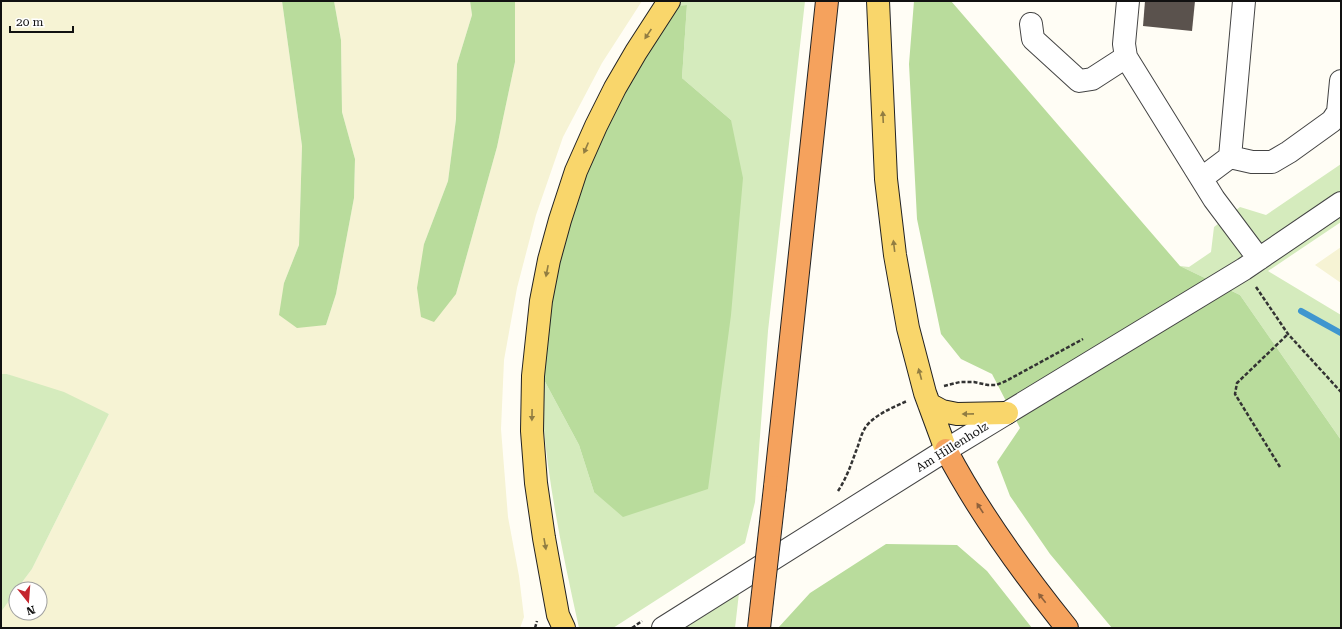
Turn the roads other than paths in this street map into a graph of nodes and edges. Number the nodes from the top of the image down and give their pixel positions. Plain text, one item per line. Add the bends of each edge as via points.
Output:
1 (670, 1) edge
2 (827, 1) edge
3 (878, 1) edge
4 (1128, 1) edge
5 (1244, 1) edge
6 (1031, 24) dead end
7 (1126, 57) junction
8 (1341, 81) edge
9 (1230, 157) junction
10 (1202, 178) junction
11 (1341, 203) edge
12 (1251, 264) junction
13 (927, 398) junction
14 (1007, 413) junction
15 (946, 450) junction
16 (559, 624) edge
17 (663, 628) edge
18 (759, 628) edge
19 (1067, 628) edge

1 -> 16 main road via 615,88 576,171 556,233 541,301 533,376 532,431 536,483
2 - 18 highway, bridge
13 -> 3 main road via 908,328 895,255 886,179
4 - 7 street via 1124,44
5 - 9 street
6 - 7 street via 1033,39 1079,81 1092,79
7 - 10 street
8 - 9 street via 1338,112 1332,121 1289,152 1272,162 1252,162
9 - 10 street
10 - 12 street
11 - 12 street, Am Hillenholz
12 - 14 street, Am Hillenholz
14 -> 13 main road via 956,414 942,411
13 - 15 main road
14 - 15 street, Am Hillenholz
15 - 17 street, Am Hillenholz
19 -> 15 highway via 1001,540

